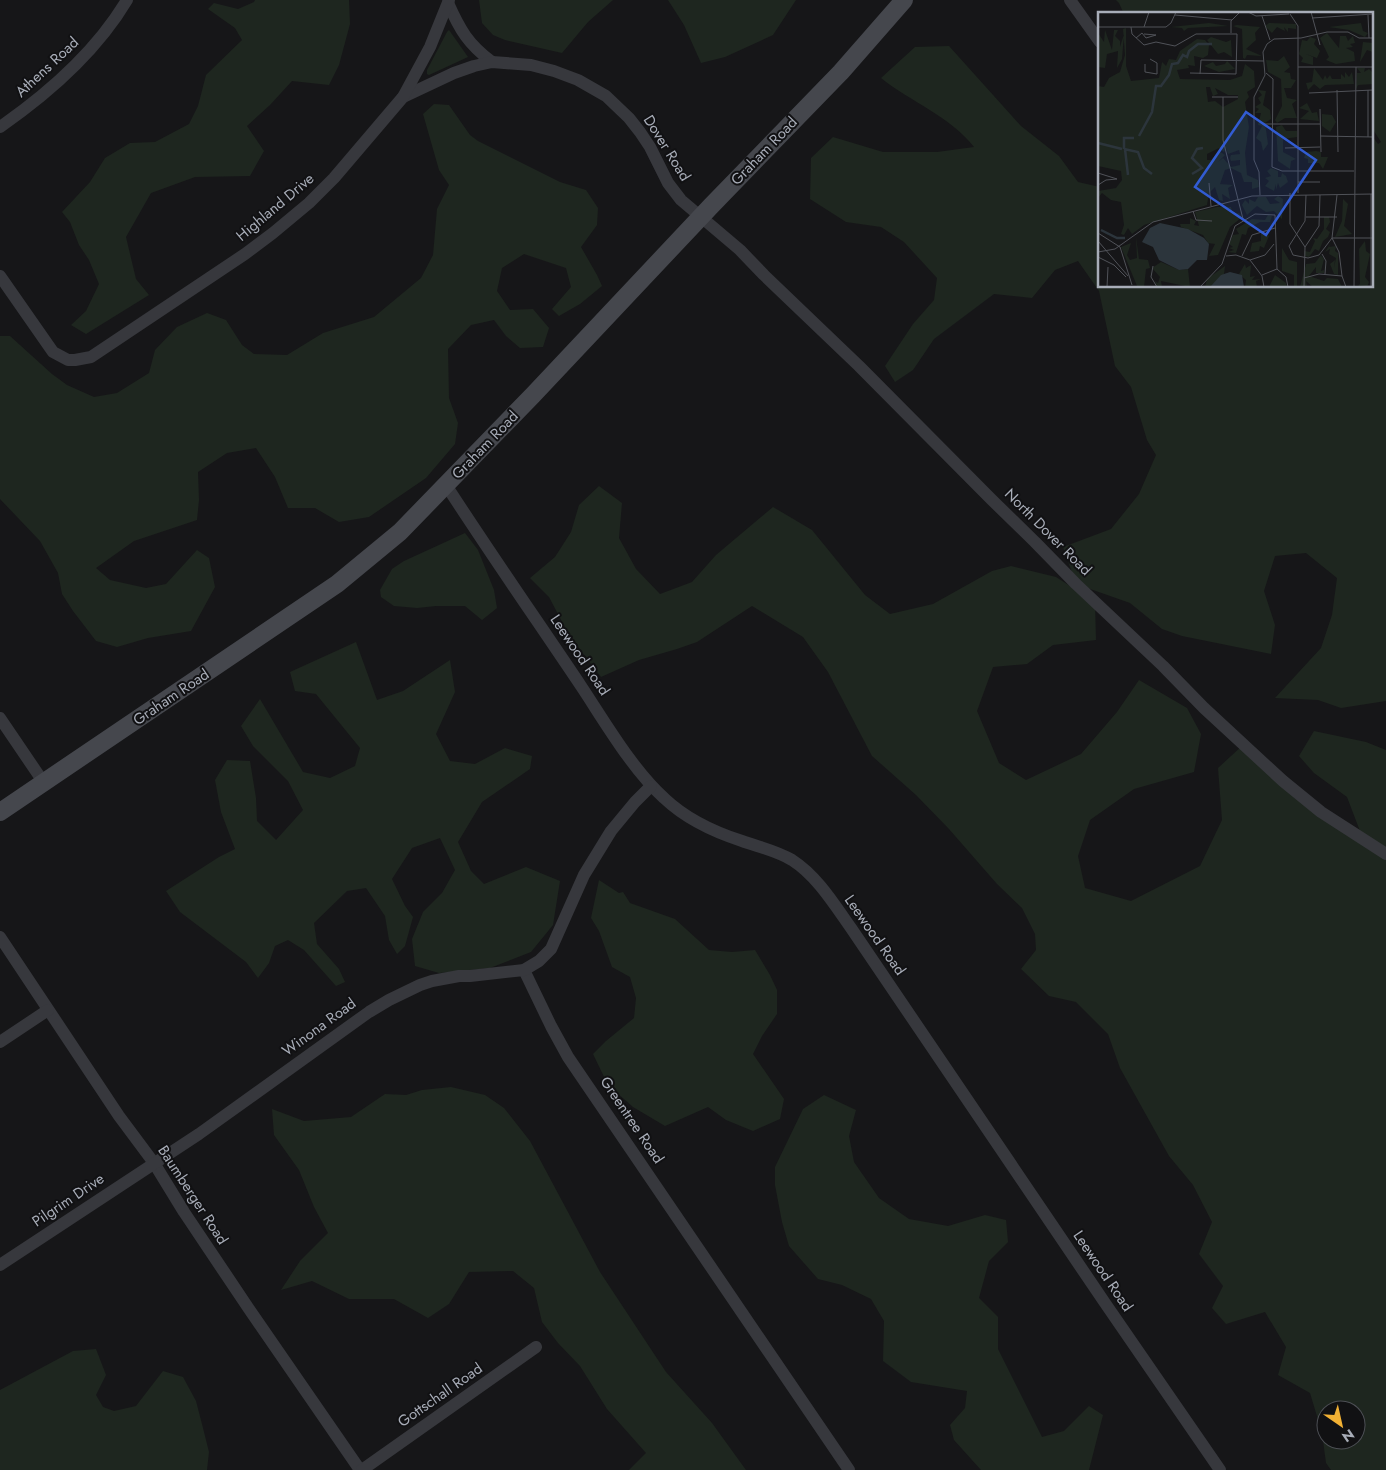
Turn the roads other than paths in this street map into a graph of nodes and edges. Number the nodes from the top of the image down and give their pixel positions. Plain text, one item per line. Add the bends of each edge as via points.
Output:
1 (127, 0) edge
2 (904, 0) edge
3 (1070, 0) edge
4 (449, 1) edge
5 (1098, 39) edge
6 (492, 62) junction
7 (403, 97) junction
8 (0, 127) edge
9 (701, 217) junction
10 (0, 276) edge
11 (446, 485) junction
12 (0, 718) edge
13 (44, 783) junction
14 (651, 786) junction
15 (0, 812) edge
16 (1386, 854) edge
17 (0, 937) edge
18 (524, 970) junction
19 (48, 1010) junction
20 (0, 1042) edge
21 (154, 1162) junction
22 (0, 1265) edge
23 (536, 1347) dead end
24 (361, 1470) edge
25 (850, 1470) edge
26 (1220, 1470) edge

1 - 8 street, Athens Road via 110,26 70,71
2 - 9 main road, Graham Road via 841,72
3 - 5 street
4 - 6 street via 469,41
4 - 7 street, Highland Drive via 430,48
6 - 7 street, Dover Road via 454,73
6 - 9 street, Dover Road via 531,65 566,75 606,96 640,132 673,190
7 - 10 street, Highland Drive via 328,184 274,233 91,357 68,360 53,352
9 - 11 main road, Graham Road
9 - 16 street, North Dover Road via 740,250 1247,749 1302,797
11 - 13 main road, Graham Road via 400,532 337,584
11 - 14 street, Leewood Road
12 - 13 street
13 - 15 main road, Graham Road
14 - 18 street via 606,838 584,875 551,949 539,962
14 - 26 street, Leewood Road via 691,819 781,854 801,867 820,886
17 - 19 street, Baumberger Road
18 - 21 street, Winona Road via 444,978 389,1000
18 - 25 street, Greentree Road via 568,1056
19 - 20 street
19 - 21 street, Baumberger Road
21 - 22 street, Pilgrim Drive
21 - 24 street, Baumberger Road via 248,1309
23 - 24 street, Gottschall Road

